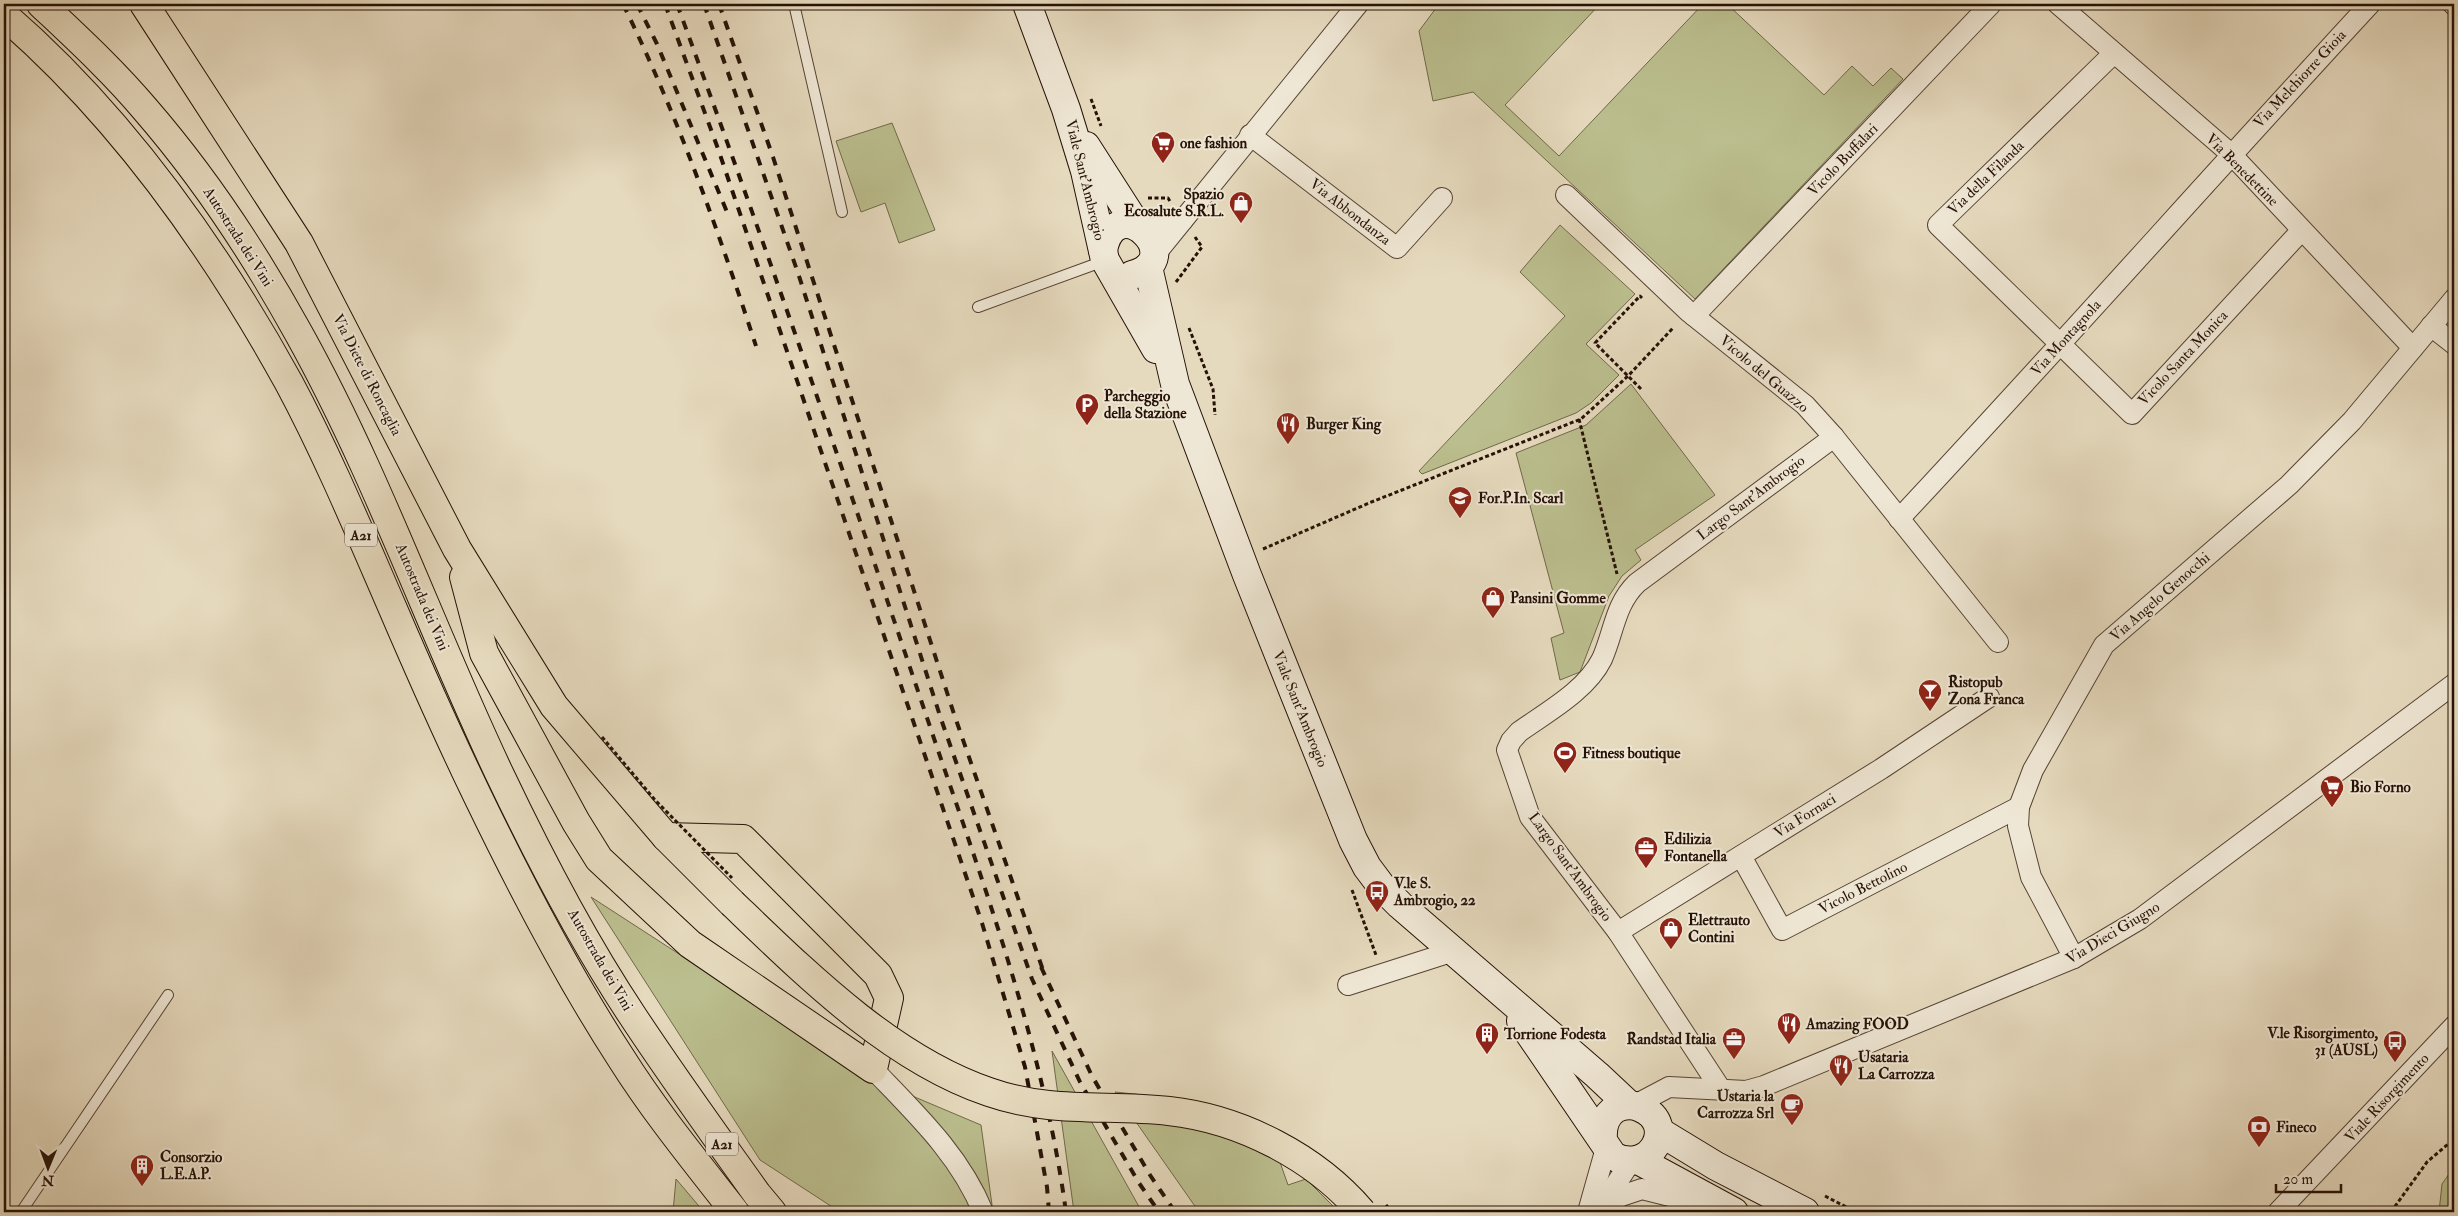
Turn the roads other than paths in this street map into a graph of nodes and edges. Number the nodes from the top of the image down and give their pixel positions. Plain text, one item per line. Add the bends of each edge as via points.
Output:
1 (41, 4) edge
2 (144, 4) edge
3 (794, 4) edge
4 (1027, 4) edge
5 (1358, 4) edge
6 (1992, 4) edge
7 (2058, 4) edge
8 (2370, 4) edge
9 (4, 15) edge
10 (2114, 53) junction
11 (1066, 110) junction
12 (1250, 135) junction
13 (2231, 154) junction
14 (1566, 196) dead end
15 (1442, 198) dead end
16 (842, 212) dead end
17 (1183, 220) junction
18 (1141, 228) junction
19 (2301, 231) junction
20 (1106, 260) junction
21 (1150, 262) junction
22 (2454, 299) edge
23 (978, 307) dead end
24 (1691, 314) junction
25 (2432, 326) junction
26 (2062, 344) junction
27 (2454, 344) edge
28 (2413, 348) junction
29 (1175, 384) junction
30 (1834, 437) junction
31 (1899, 519) junction
32 (457, 549) junction
33 (1998, 642) dead end
34 (2454, 684) edge
35 (1989, 697) dead end
36 (2019, 807) junction
37 (679, 837) junction
38 (1740, 856) junction
39 (1618, 932) junction
40 (1454, 951) junction
41 (2074, 958) junction
42 (1348, 985) dead end
43 (1497, 987) junction
44 (168, 994) dead end
45 (2454, 1026) edge
46 (873, 1069) junction
47 (1720, 1088) junction
48 (1664, 1089) junction
49 (1632, 1105) junction
50 (1659, 1127) junction
51 (1604, 1144) junction
52 (1635, 1161) junction
53 (1374, 1208) edge
54 (21, 1212) edge
55 (735, 1212) edge
56 (772, 1212) edge
57 (983, 1212) edge
58 (1588, 1212) edge
59 (1598, 1212) edge
60 (1730, 1212) edge
61 (1734, 1212) edge
62 (1805, 1212) edge
63 (2278, 1212) edge

1 - 56 main road, Autostrada dei Vini / A21 via 145,109 204,186 256,262 300,335 364,466 500,776 541,857 631,1013
2 - 32 main road, Via Diete di Roncaglia via 299,243
3 - 16 lane
4 - 11 main road, Viale Sant'Ambrogio
5 - 12 street
6 - 24 street, Vicolo Buffalari
7 - 10 street, Via Benedettine
8 - 13 street, Via Melchiorre Gioia
9 - 55 main road, Autostrada dei Vini / A21 via 95,105 147,166 231,283 290,385 345,498 418,668 480,800 571,974 649,1100
10 - 13 street, Via Benedettine
10 - 26 street, Via della Filanda via 1938,225
11 - 18 main road, Viale Sant'Ambrogio via 1098,166
11 - 20 main road, Viale Sant'Ambrogio
12 - 15 street, Via Abbondanza via 1397,248
12 - 17 street
13 - 19 street, Via Benedettine
13 - 26 street, Via Montagnola
14 - 24 street, Vicolo del Guazzo
17 - 18 street
17 - 21 street
18 - 20 main road, Viale Sant'Ambrogio via 1123,225 1108,234
18 - 21 main road, Viale Sant'Ambrogio via 1153,242
19 - 26 street, Vicolo Santa Monica via 2132,414
19 - 28 street, Via Benedettine
20 - 21 main road via 1126,276 1134,275
20 - 23 lane
20 - 29 main road, Viale Sant'Ambrogio
21 - 29 main road, Viale Sant'Ambrogio
22 - 25 street, Via Angelo Genocchi
24 - 30 street, Vicolo del Guazzo via 1805,405
25 - 27 street
25 - 28 street, Via Angelo Genocchi
26 - 31 street, Via Montagnola
28 - 36 street, Via Angelo Genocchi via 2352,420 2289,485 2104,645 2033,770
29 - 40 main road, Viale Sant'Ambrogio via 1353,840 1382,887
30 - 31 street, Vicolo del Guazzo
30 - 39 street, Largo Sant'Ambrogio via 1626,593 1602,659 1592,675 1518,732 1507,750 1530,817
31 - 33 street, Vicolo del Guazzo
32 - 37 main road, Via Diete di Roncaglia via 554,706 595,742
32 - 46 main road via 484,653 599,859 690,944
34 - 41 street, Via Dieci Giugno via 2140,919
35 - 38 street, Via Fornaci via 1881,769
36 - 38 street, Vicolo Bettolino via 1782,930
36 - 41 street, Via Angelo Genocchi via 2018,826 2032,877
37 - 46 main road via 743,839 878,975 889,998
37 - 53 main road, Via Diete di Roncaglia, bridge via 783,952 887,1038 931,1067 1018,1100 1081,1109 1168,1111 1210,1118 1244,1129 1313,1168
38 - 39 street, Via Fornaci
39 - 47 street, Largo Sant'Ambrogio
40 - 42 street
40 - 43 main road, Viale Sant'Ambrogio
41 - 47 street, Via Dieci Giugno via 1764,1086 1746,1091
43 - 49 main road, Viale Sant'Ambrogio
43 - 51 main road, Viale Sant'Ambrogio
44 - 54 lane
45 - 63 street, Viale Risorgimento
46 - 57 street via 937,1135 974,1190
47 - 48 street, Via Dieci Giugno
48 - 49 street, Via Dieci Giugno
48 - 50 street
49 - 50 main road, Viale Sant'Ambrogio via 1646,1110
49 - 51 main road via 1614,1110 1608,1116 1602,1131
50 - 52 main road via 1654,1149
50 - 62 main road, Viale Sant'Ambrogio via 1716,1166
51 - 52 main road, Viale Sant'Ambrogio via 1612,1156
51 - 58 street
52 - 59 street
52 - 61 main road, Viale Sant'Ambrogio
59 - 60 street via 1621,1196 1642,1190

